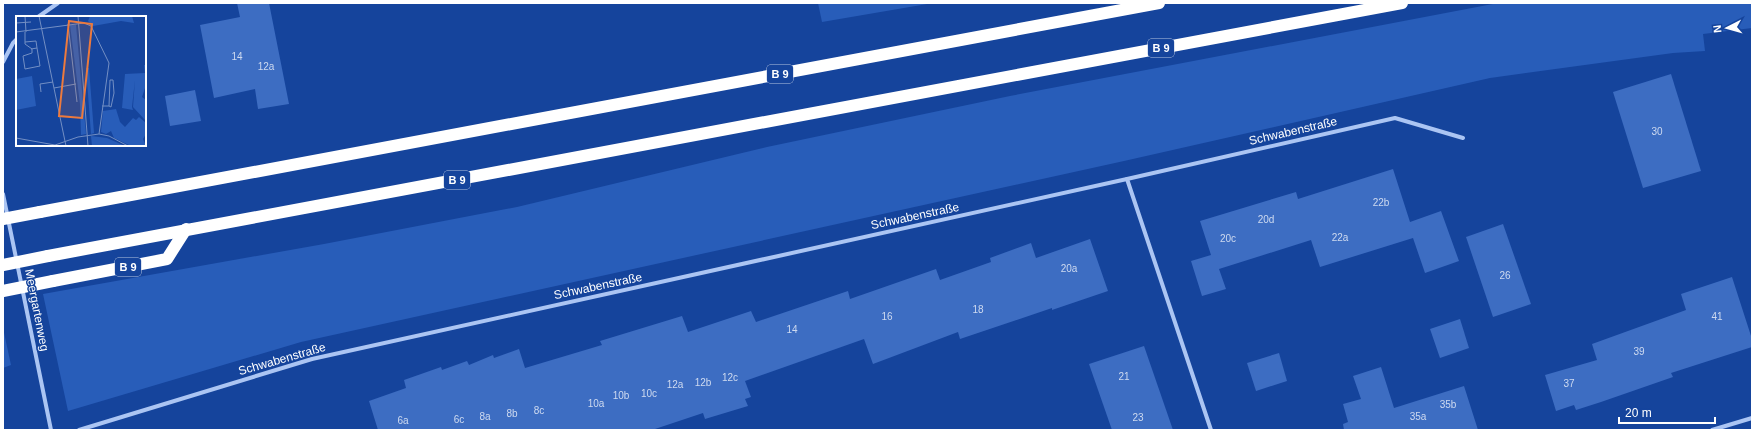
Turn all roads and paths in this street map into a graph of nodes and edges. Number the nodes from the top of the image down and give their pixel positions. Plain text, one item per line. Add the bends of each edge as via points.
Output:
1 (58, 3) edge
2 (1159, 3) edge
3 (1402, 3) edge
4 (39, 16) edge
5 (16, 39) edge
6 (3, 62) edge
7 (1463, 138) dead end
8 (1127, 179) junction
9 (3, 194) edge
10 (3, 219) edge
11 (186, 229) junction
12 (3, 265) edge
13 (3, 291) edge
14 (1752, 418) edge
15 (51, 430) edge
16 (79, 430) edge
17 (1211, 430) edge
18 (1712, 430) edge

1 - 4 street
2 - 10 highway, B 9, bridge
3 - 11 highway, B 9
5 - 6 street
7 - 8 street, Schwabenstraße via 1395,118
8 - 16 street, Schwabenstraße via 312,360
8 - 17 street
9 - 15 street, Meergartenweg
11 - 12 highway, B 9, bridge
11 - 13 highway, B 9, bridge via 167,259
14 - 18 street

